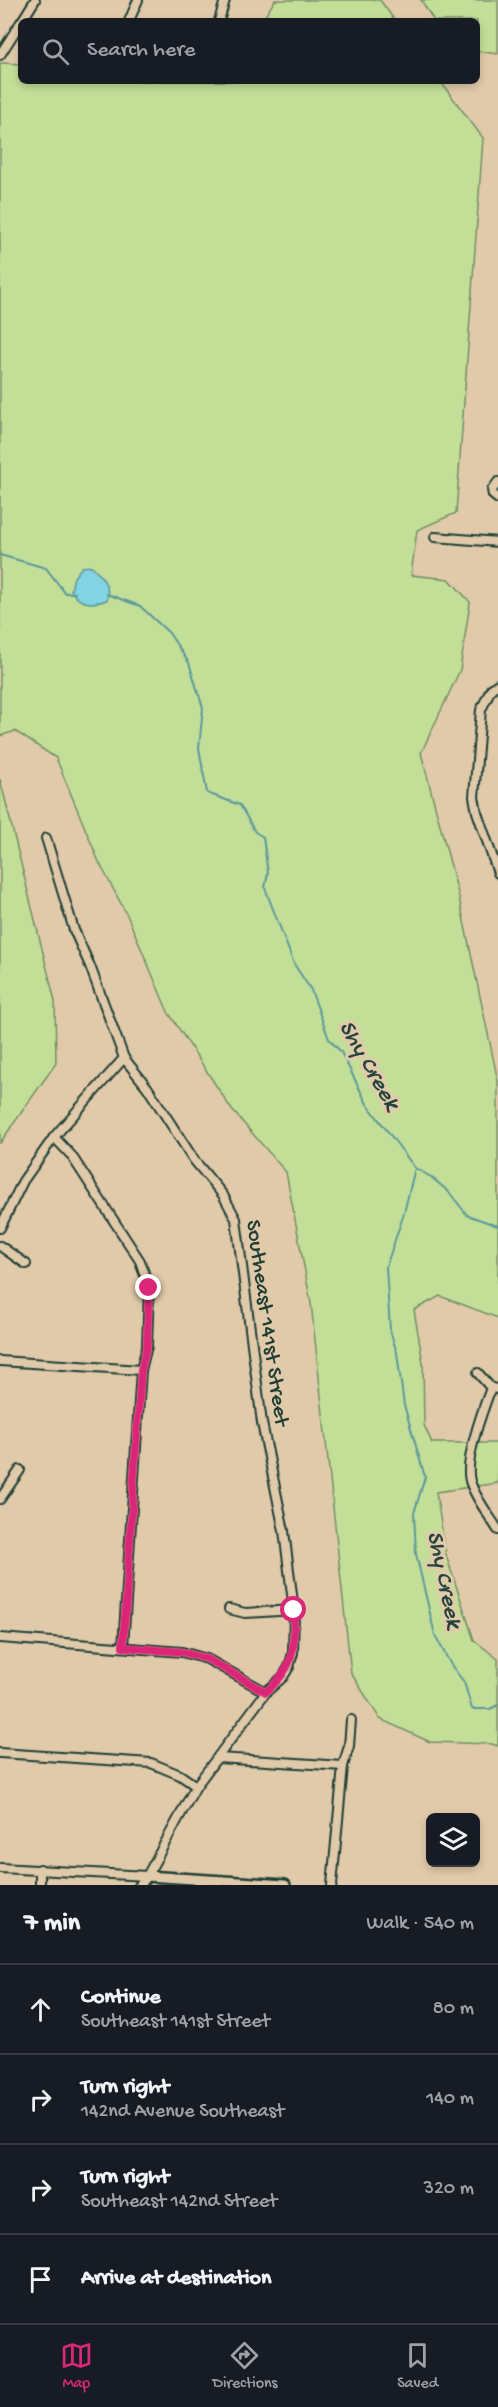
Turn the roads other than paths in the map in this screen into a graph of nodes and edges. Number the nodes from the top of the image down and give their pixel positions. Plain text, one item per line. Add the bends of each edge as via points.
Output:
1 (35, 0) edge
2 (138, 0) edge
3 (225, 0) edge
4 (24, 18) edge
5 (130, 18) edge
6 (220, 18) edge
7 (18, 27) edge
8 (0, 55) edge
9 (498, 482) edge
10 (498, 499) edge
11 (435, 537) dead end
12 (498, 542) edge
13 (498, 684) edge
14 (46, 838) dead end
15 (498, 873) edge
16 (124, 1058) junction
17 (54, 1137) junction
18 (0, 1227) edge
19 (0, 1246) edge
20 (26, 1264) dead end
21 (0, 1361) edge
22 (141, 1370) junction
23 (478, 1373) dead end
24 (495, 1389) edge
25 (20, 1470) dead end
26 (0, 1499) edge
27 (498, 1530) edge
28 (229, 1609) dead end
29 (294, 1610) junction
30 (0, 1638) edge
31 (123, 1647) junction
32 (266, 1692) junction
33 (351, 1720) dead end
34 (0, 1753) edge
35 (218, 1758) junction
36 (343, 1766) junction
37 (196, 1786) junction
38 (0, 1868) edge
39 (40, 1869) junction
40 (147, 1876) junction
41 (39, 1885) edge
42 (140, 1885) edge
43 (285, 1885) edge
44 (332, 1885) edge

1 - 4 street
2 - 5 street
3 - 6 street
7 - 8 street
9 - 10 street via 492,490
11 - 12 street
13 - 15 street via 491,689 481,710 474,797
14 - 16 street, Southeast 141st Street via 74,930
16 - 17 street
16 - 29 street, Southeast 141st Street via 194,1160 223,1195 236,1219 262,1423 284,1531
17 - 18 street via 23,1181
17 - 22 street via 71,1155 140,1262 149,1288 147,1346
19 - 20 street
21 - 22 street
22 - 31 street
23 - 24 street
24 - 27 street via 474,1442 469,1471 474,1490
25 - 26 street
28 - 29 street via 244,1613
29 - 32 street, Southeast 141st Street via 289,1668
30 - 31 street
31 - 32 street via 182,1652 207,1659
32 - 35 street
33 - 36 street
34 - 37 street via 151,1763
35 - 36 street
35 - 37 street
36 - 44 street
37 - 40 street
38 - 39 street
39 - 40 street
39 - 41 street
40 - 42 street
40 - 43 street

